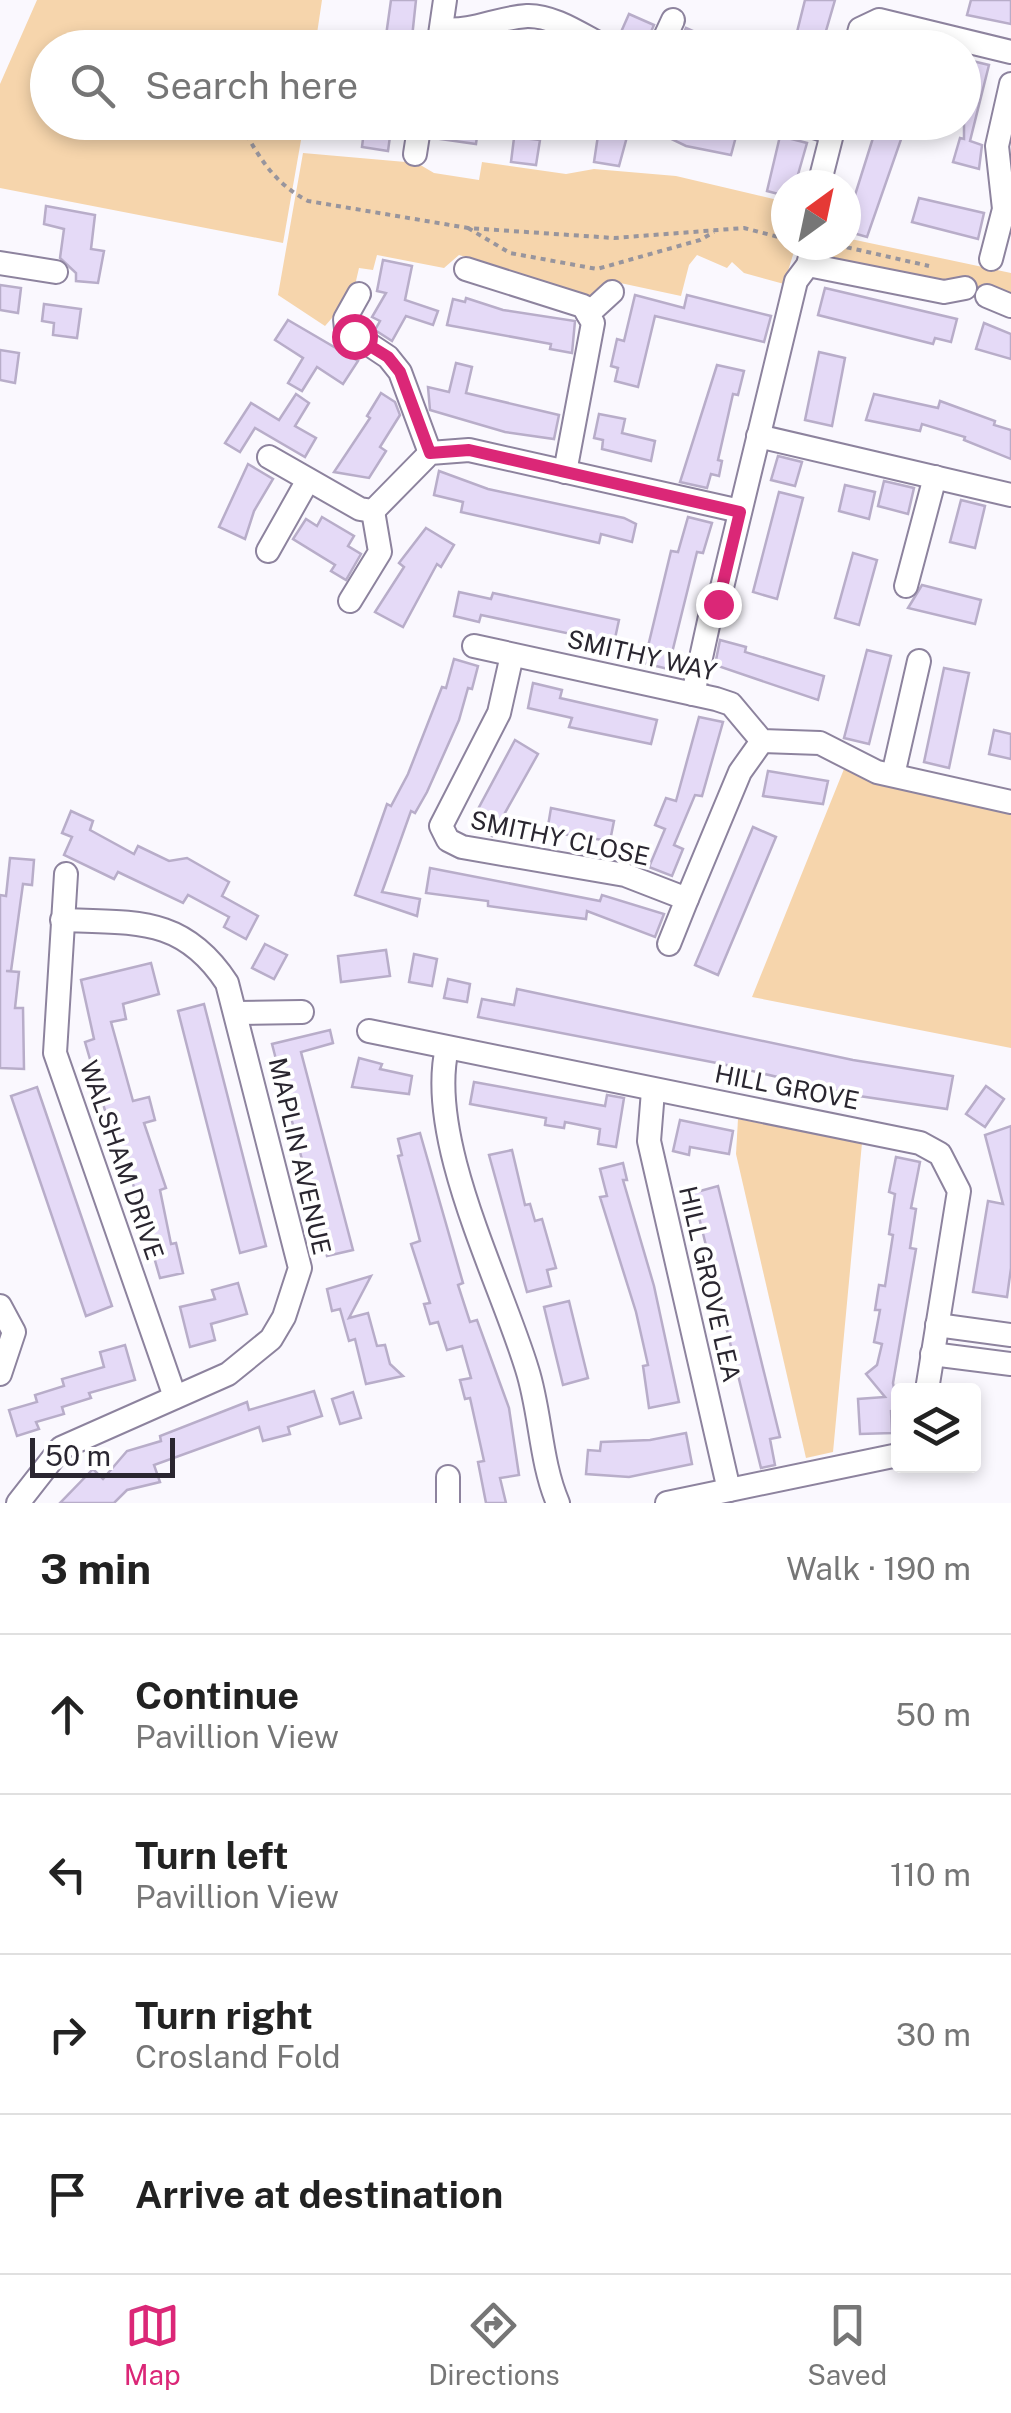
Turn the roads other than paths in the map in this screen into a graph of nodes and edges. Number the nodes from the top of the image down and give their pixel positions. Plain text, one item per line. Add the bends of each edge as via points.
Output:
1 (446, 0) edge
2 (672, 20) dead end
3 (441, 30) edge
4 (477, 30) edge
5 (570, 30) edge
6 (668, 30) edge
7 (860, 30) edge
8 (920, 30) edge
9 (981, 45) edge
10 (1011, 52) edge
11 (1011, 84) edge
12 (417, 140) edge
13 (831, 140) edge
14 (415, 154) dead end
15 (824, 170) edge
16 (808, 260) edge
17 (829, 260) edge
18 (991, 260) dead end
19 (0, 262) edge
20 (466, 269) dead end
21 (56, 272) dead end
22 (612, 292) dead end
23 (359, 294) dead end
24 (1011, 306) edge
25 (588, 314) junction
26 (758, 436) junction
27 (430, 453) junction
28 (269, 457) dead end
29 (565, 472) junction
30 (935, 477) junction
31 (308, 480) junction
32 (1011, 495) edge
33 (374, 511) junction
34 (740, 512) junction
35 (268, 551) dead end
36 (906, 586) dead end
37 (350, 601) dead end
38 (474, 646) dead end
39 (512, 654) junction
40 (918, 661) dead end
41 (693, 694) junction
42 (762, 742) junction
43 (893, 775) junction
44 (1011, 802) edge
45 (66, 874) dead end
46 (686, 900) junction
47 (62, 920) junction
48 (669, 944) dead end
49 (236, 1012) junction
50 (302, 1012) dead end
51 (369, 1031) dead end
52 (447, 1048) junction
53 (653, 1091) junction
54 (0, 1306) edge
55 (936, 1325) junction
56 (1011, 1335) edge
57 (932, 1354) junction
58 (1011, 1364) edge
59 (0, 1374) edge
60 (928, 1383) edge
61 (175, 1397) junction
62 (891, 1456) edge
63 (448, 1477) dead end
64 (729, 1490) junction
65 (12, 1497) edge
66 (448, 1503) edge
67 (558, 1503) edge
68 (666, 1503) edge

1 - 3 street
2 - 6 street
4 - 5 street via 528,16
7 - 8 street via 879,20
9 - 10 street
11 - 18 street via 997,146 1004,208
12 - 14 street
13 - 15 street
16 - 26 street via 796,281
17 - 24 street
19 - 21 street
20 - 25 street via 583,306
22 - 25 street
23 - 27 street via 344,318 346,329 400,372
25 - 29 street via 594,323 590,360
26 - 30 street
26 - 34 street
27 - 29 street via 469,450
27 - 33 street
28 - 31 street
29 - 34 street
30 - 32 street
30 - 36 street
31 - 33 street
31 - 35 street
33 - 37 street via 380,552
34 - 41 street
38 - 39 street, SMITHY WAY
39 - 41 street, SMITHY WAY
39 - 46 street, SMITHY CLOSE via 499,712 445,811 441,826 448,840 625,875
40 - 43 street
41 - 42 street, SMITHY WAY via 731,704
42 - 43 street via 820,743
42 - 46 street via 740,772
43 - 44 street
45 - 47 street, WALSHAM DRIVE
46 - 48 street
47 - 49 street, MAPLIN AVENUE via 142,923 190,940 228,983
47 - 61 street, WALSHAM DRIVE via 56,1053
49 - 50 street
49 - 61 street, MAPLIN AVENUE via 300,1268 271,1339 228,1374
51 - 52 street, HILL GROVE
52 - 53 street, HILL GROVE
52 - 67 street via 441,1073 446,1122 498,1298 527,1370
53 - 55 street, HILL GROVE via 920,1143 940,1154 959,1191
53 - 64 street, HILL GROVE LEA via 649,1140
54 - 59 street via 14,1332
55 - 56 street
55 - 57 street, HILL GROVE
57 - 58 street
57 - 60 street, HILL GROVE
61 - 65 street, MAPLIN AVENUE via 61,1448
62 - 64 street
63 - 66 street
64 - 68 street

